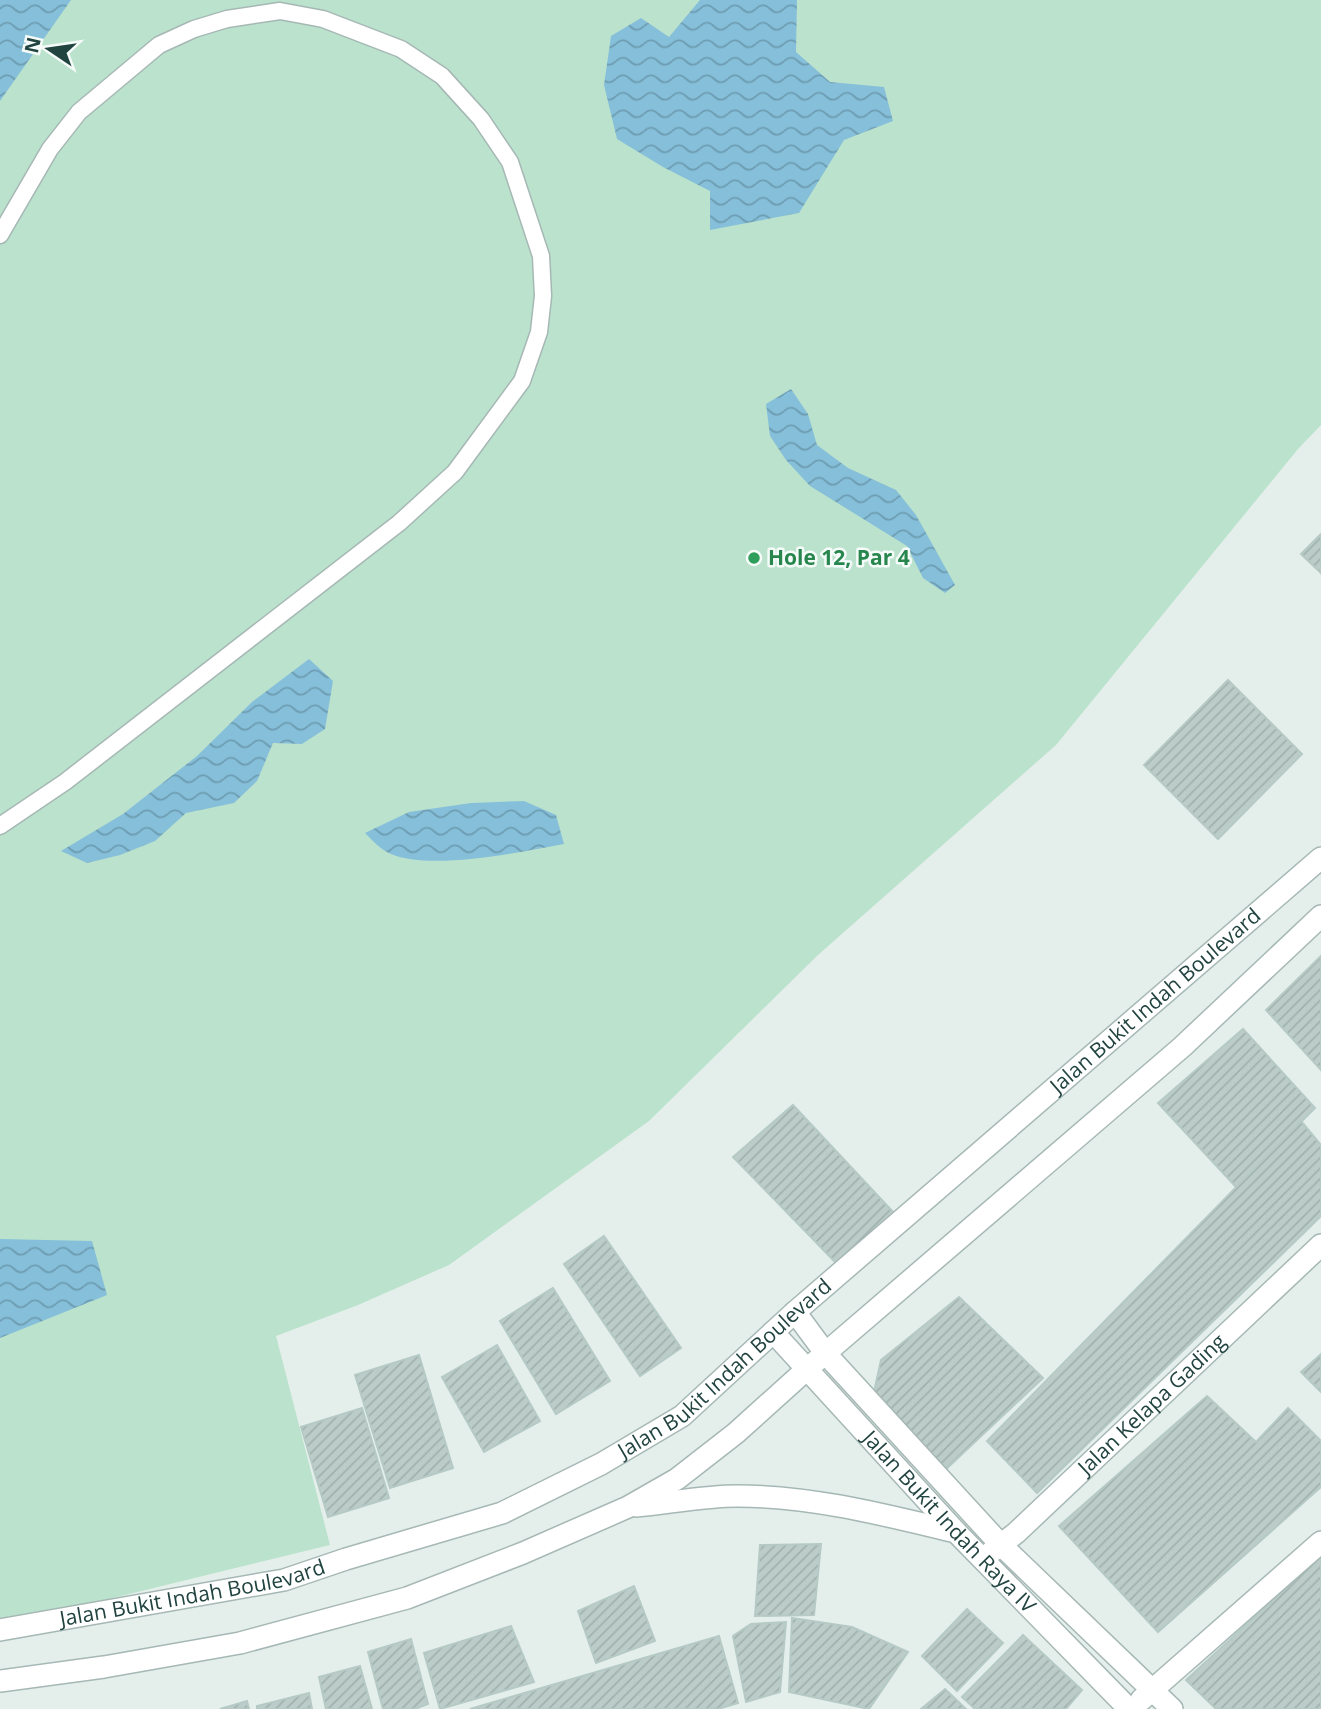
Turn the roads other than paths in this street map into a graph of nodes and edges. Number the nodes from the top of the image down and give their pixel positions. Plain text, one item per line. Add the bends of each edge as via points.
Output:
1 (0, 236) edge
2 (0, 826) edge
3 (1321, 858) edge
4 (1321, 916) edge
5 (1321, 1245) edge
6 (795, 1312) junction
7 (773, 1332) junction
8 (826, 1354) junction
9 (807, 1369) junction
10 (628, 1507) junction
11 (956, 1532) junction
12 (1321, 1542) edge
13 (1001, 1545) junction
14 (982, 1558) junction
15 (0, 1630) edge
16 (0, 1681) edge
17 (1151, 1690) junction
18 (1131, 1709) edge
19 (1172, 1709) edge

1 - 2 lane via 50,149 79,111 159,45 227,19 280,11 323,19 401,49 442,76 481,119 510,162 541,256 543,296 539,332 522,381 455,472 389,531 65,782
3 - 6 street, Jalan Bukit Indah Boulevard
4 - 8 street via 1182,1047
5 - 13 street, Jalan Kelapa Gading
6 - 7 street, Jalan Bukit Indah Boulevard
6 - 8 street, Jalan Bukit Indah Raya IV
7 - 9 street, Jalan Bukit Indah Raya IV
7 - 15 street, Jalan Bukit Indah Boulevard via 682,1416 601,1464 502,1513 285,1580
8 - 9 street
8 - 13 street, Jalan Bukit Indah Raya IV
9 - 10 street via 677,1479
9 - 11 street, Jalan Bukit Indah Raya IV
10 - 11 street via 737,1496 816,1502
10 - 16 street via 407,1598 240,1643
11 - 14 street, Jalan Bukit Indah Raya IV
12 - 17 street
13 - 14 street, Jalan Kelapa Gading
13 - 17 street, Jalan Bukit Indah Raya IV
14 - 18 street, Jalan Bukit Indah Raya IV
17 - 18 street
17 - 19 street, Jalan Bukit Indah Raya IV

